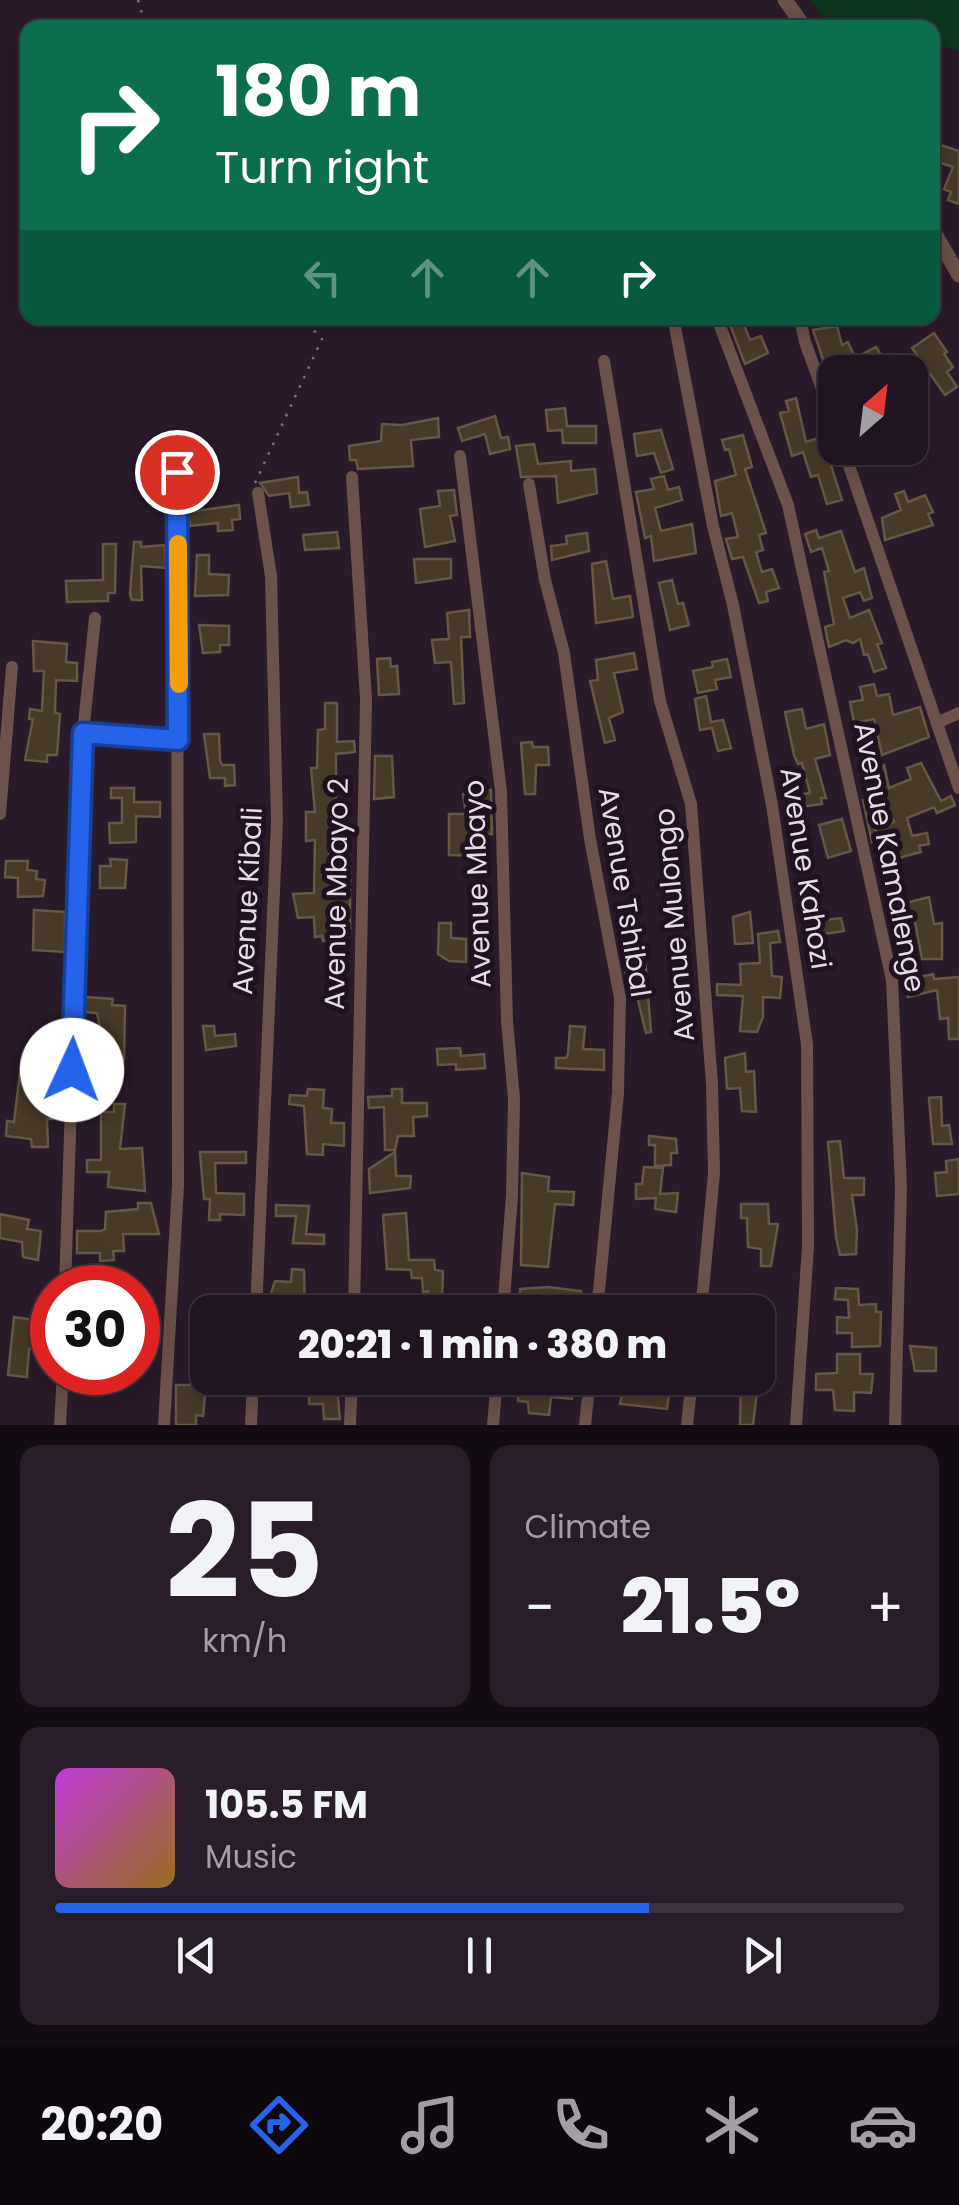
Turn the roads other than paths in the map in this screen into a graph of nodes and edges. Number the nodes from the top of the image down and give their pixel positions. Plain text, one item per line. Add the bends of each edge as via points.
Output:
1 (940, 243) edge
2 (959, 275) edge
3 (720, 325) edge
4 (801, 325) edge
5 (676, 327) dead end
6 (604, 362) dead end
7 (818, 378) edge
8 (460, 456) dead end
9 (849, 465) edge
10 (177, 472) dead end
11 (352, 478) dead end
12 (529, 484) dead end
13 (258, 494) road end
14 (96, 618) dead end
15 (12, 667) dead end
16 (959, 713) edge
17 (939, 722) junction
18 (83, 733) junction
19 (178, 740) junction
20 (959, 788) edge
21 (0, 814) edge
22 (66, 1265) edge
23 (257, 1295) edge
24 (354, 1295) edge
25 (504, 1295) edge
26 (598, 1295) edge
27 (703, 1295) edge
28 (62, 1395) edge
29 (252, 1395) edge
30 (351, 1395) edge
31 (496, 1395) edge
32 (588, 1395) edge
33 (690, 1395) edge
34 (60, 1425) edge
35 (164, 1425) edge
36 (251, 1425) edge
37 (350, 1425) edge
38 (493, 1425) edge
39 (585, 1425) edge
40 (687, 1425) edge
41 (796, 1425) edge
42 (895, 1425) edge

1 - 2 street
3 - 42 street, Avenue Kamalenge via 788,505 892,980 900,1187
4 - 7 street
5 - 41 street, Avenue Kahozi via 772,805 807,1044 808,1246
6 - 27 street, Avenue Mulongo via 660,701 690,804 712,1084 714,1173
8 - 25 street, Avenue Mbayo via 501,791 514,1099
9 - 17 street
10 - 19 street
11 - 24 street, Avenue Mbayo 2 via 366,700
12 - 26 street, Avenue Tshibal via 567,669 620,998 618,1093
13 - 23 street, Avenue Kibali via 271,576 277,820
14 - 18 street
15 - 21 street
16 - 17 street
17 - 20 street
18 - 19 street
18 - 22 street
19 - 35 street via 178,1186
28 - 34 street
29 - 36 street
30 - 37 street
31 - 38 street
32 - 39 street
33 - 40 street

